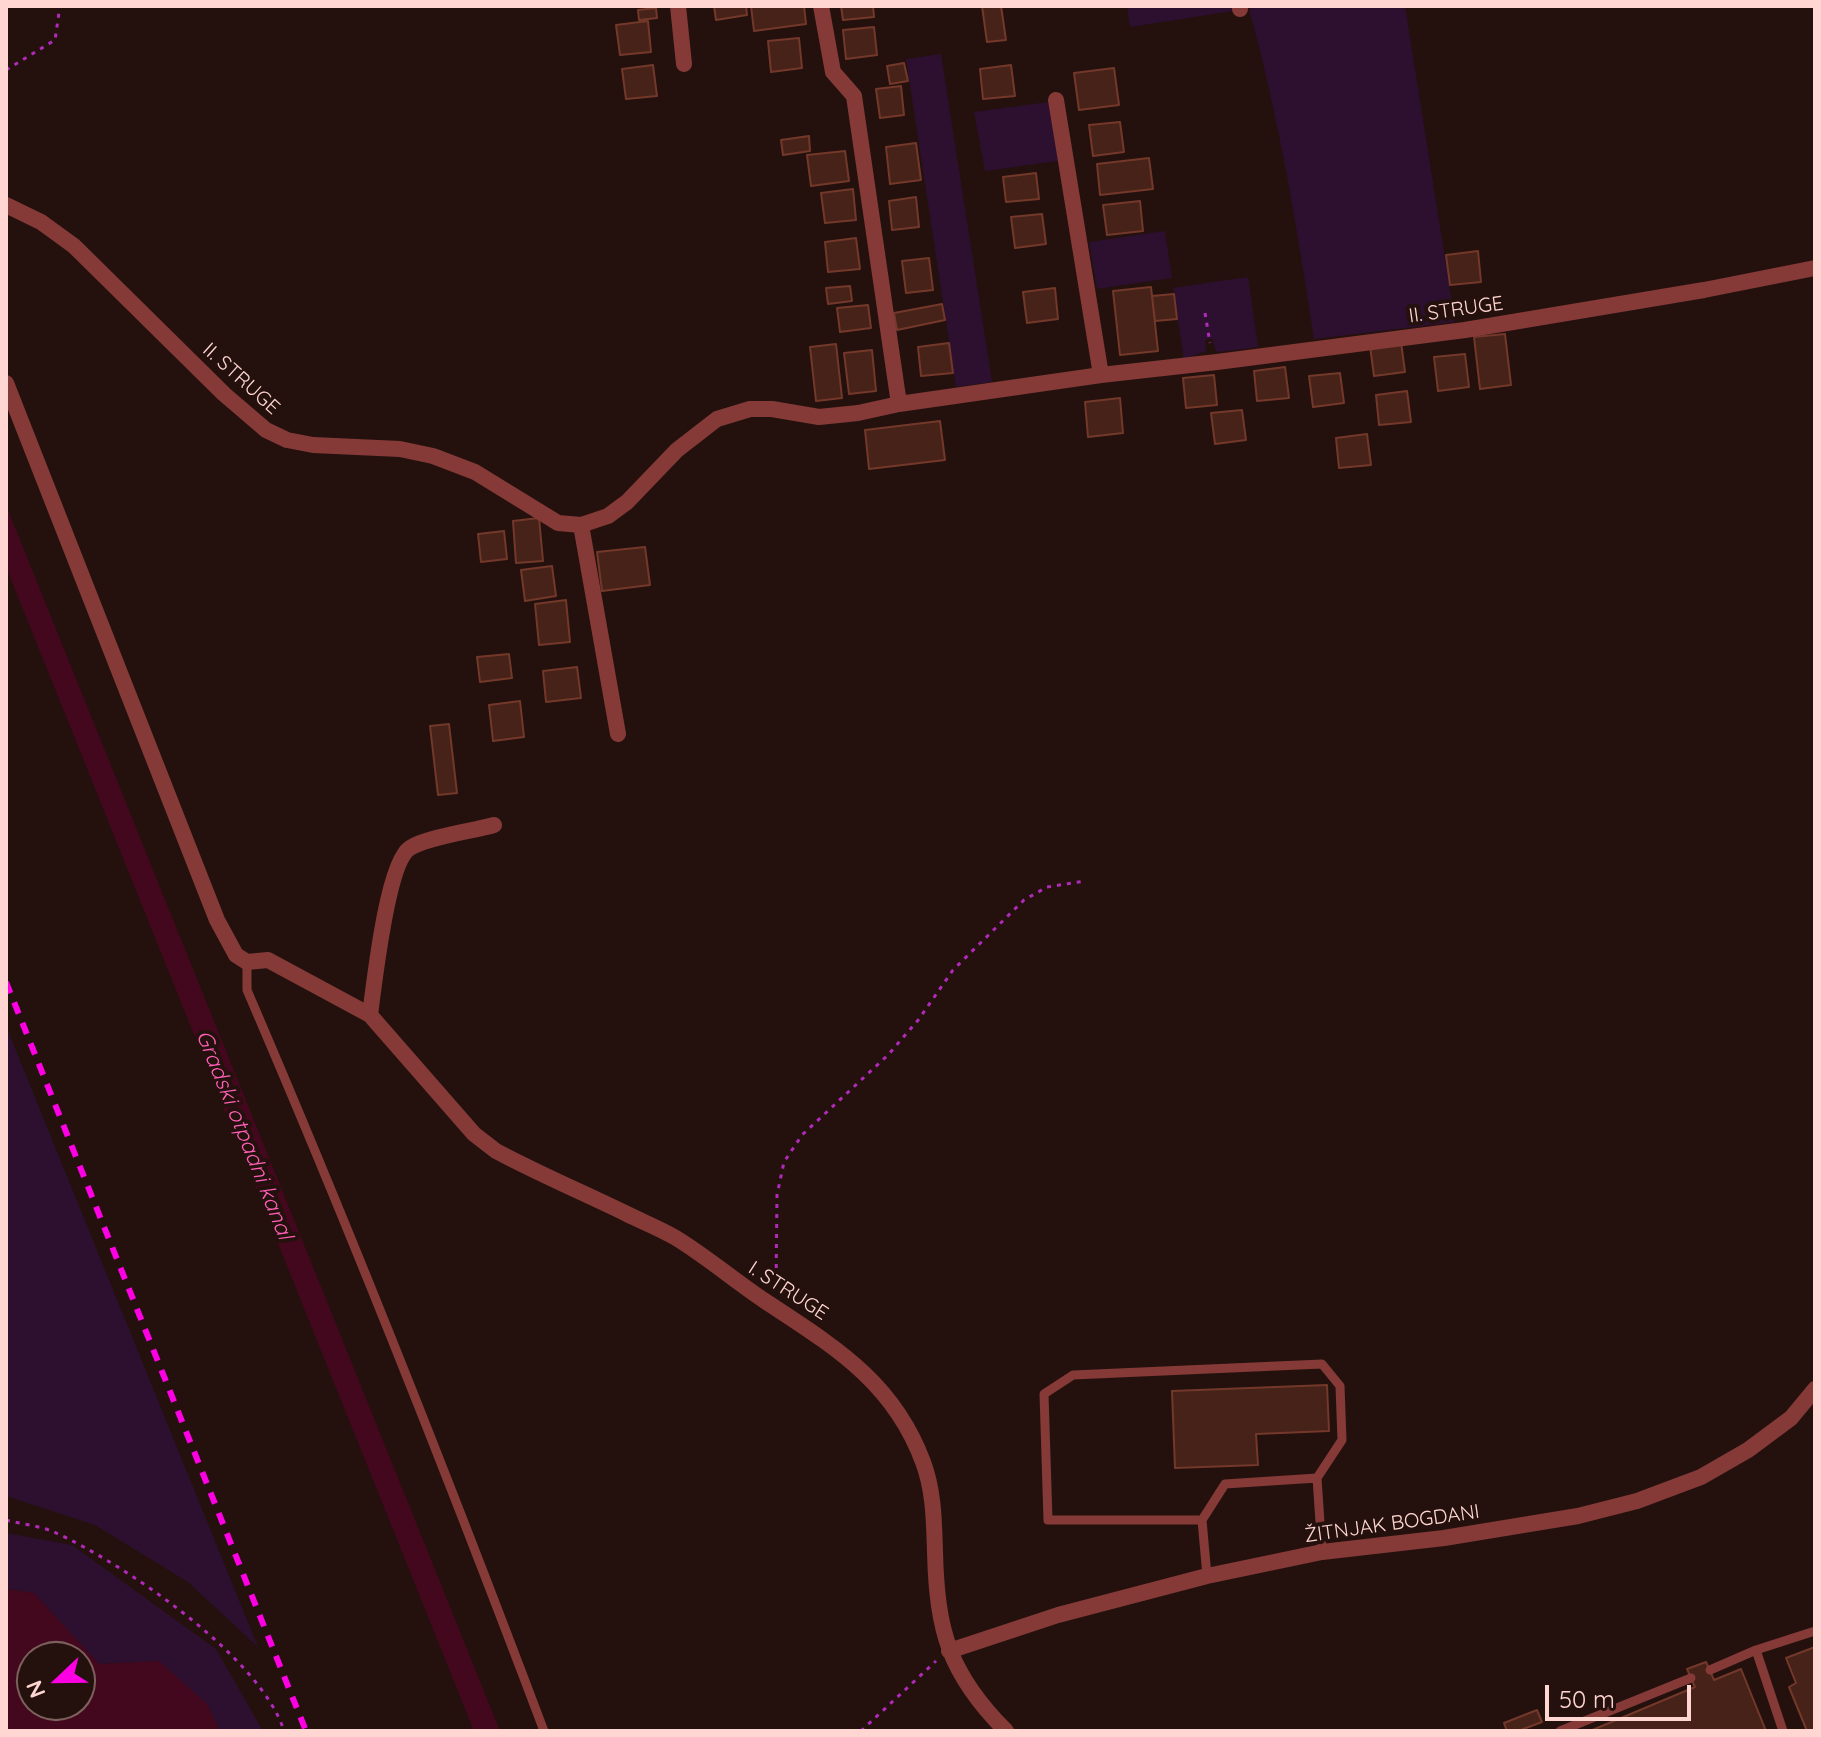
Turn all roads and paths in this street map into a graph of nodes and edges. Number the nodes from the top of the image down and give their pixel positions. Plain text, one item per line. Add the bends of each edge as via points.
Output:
1 (60, 6) edge
2 (678, 6) edge
3 (821, 6) edge
4 (684, 64) dead end
5 (6, 70) edge
6 (1056, 100) dead end
7 (6, 205) edge
8 (1815, 268) edge
9 (1205, 313) dead end
10 (1213, 363) junction
11 (1101, 375) junction
12 (6, 383) edge
13 (899, 404) junction
14 (581, 525) junction
15 (618, 734) dead end
16 (494, 825) dead end
17 (1085, 881) dead end
18 (247, 962) junction
19 (370, 1015) junction
20 (775, 1308) junction
21 (1815, 1389) edge
22 (1317, 1478) junction
23 (6, 1520) edge
24 (1202, 1520) junction
25 (1322, 1552) junction
26 (1207, 1576) junction
27 (1815, 1631) edge
28 (1756, 1650) junction
29 (949, 1651) junction
30 (1710, 1670) dead end
31 (1691, 1678) dead end
32 (284, 1731) edge
33 (544, 1731) edge
34 (861, 1731) edge
35 (1006, 1731) edge
36 (1560, 1731) edge
37 (1783, 1731) edge

1 - 5 path via 55,40
2 - 4 street
3 - 13 street via 833,72 854,96
6 - 11 street
7 - 14 street, II. STRUGE via 74,246 266,430 313,445 433,456 475,472 558,523
8 - 10 street, II. STRUGE via 1465,330
9 - 10 path
10 - 11 street, II. STRUGE
11 - 13 street, II. STRUGE
12 - 18 street via 217,920 236,955
13 - 14 street, II. STRUGE via 819,417 750,409 717,419 677,450 627,502 608,516
14 - 15 street
16 - 19 street via 421,843 402,857 385,911
17 - 20 path via 1047,887 1024,900 953,970 888,1055 802,1135 784,1162 777,1195
18 - 19 street, I. STRUGE via 268,960
18 - 33 lane via 247,990 453,1492
19 - 20 street, I. STRUGE via 474,1134 496,1151 675,1237
20 - 29 street, I. STRUGE via 862,1368 917,1450 930,1485 936,1597
21 - 25 street, ŽITNJAK BOGDANI via 1791,1418 1748,1450 1701,1477 1637,1501 1444,1538
22 - 24 lane via 1225,1484
22 - 24 lane via 1342,1440 1340,1386 1322,1364 1073,1375 1044,1394 1048,1520
22 - 25 lane
23 - 32 path via 50,1530 104,1557 167,1600 252,1679
24 - 26 lane
25 - 26 street, ŽITNJAK BOGDANI
26 - 29 street, ŽITNJAK BOGDANI via 1058,1615
27 - 28 lane
28 - 30 lane
28 - 37 lane
29 - 34 path
29 - 35 street, I. STRUGE via 967,1686
31 - 36 lane

